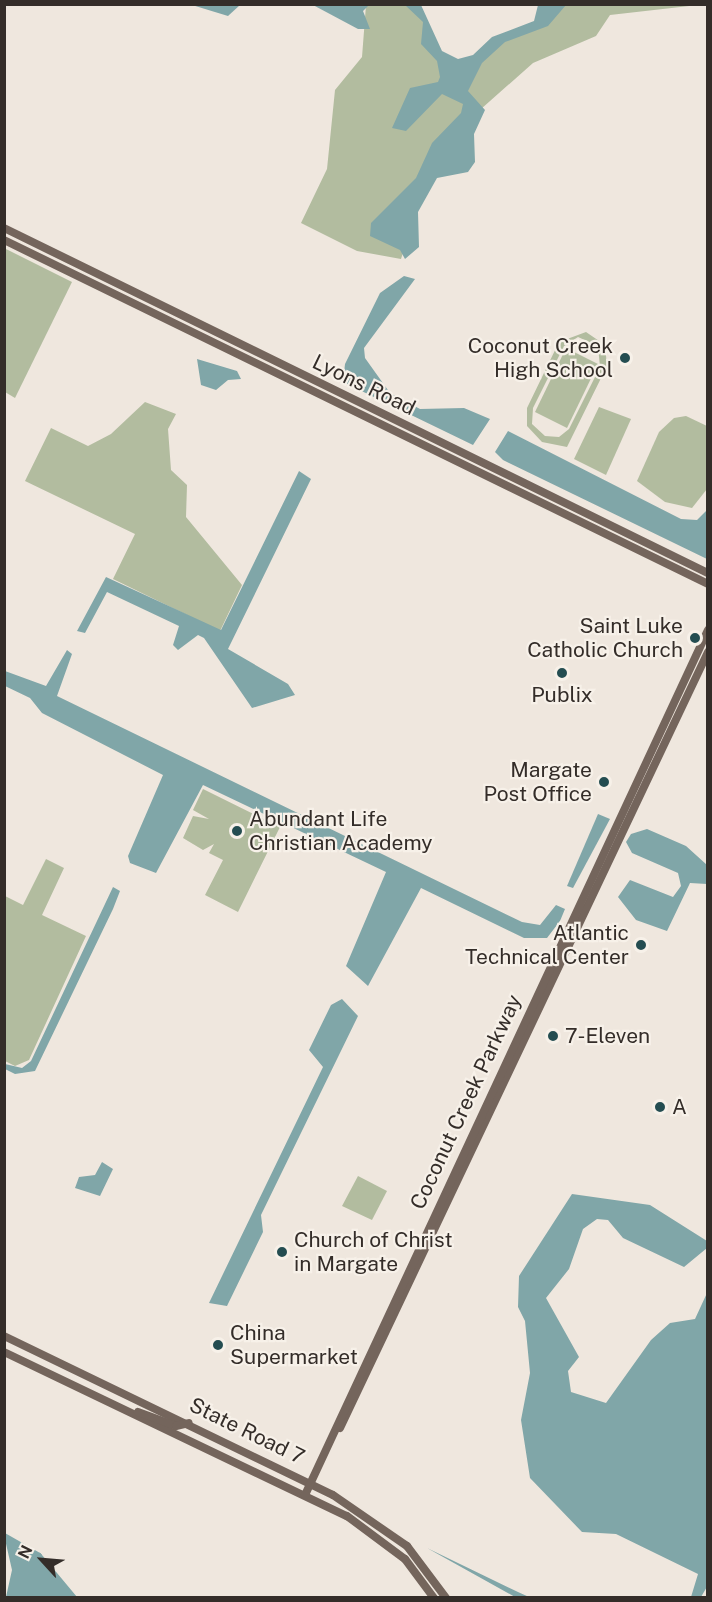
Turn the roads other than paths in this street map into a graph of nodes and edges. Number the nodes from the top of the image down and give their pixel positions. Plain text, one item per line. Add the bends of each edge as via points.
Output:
1 (4, 228) edge
2 (4, 240) edge
3 (708, 573) edge
4 (708, 584) edge
5 (708, 630) edge
6 (708, 652) edge
7 (4, 1336) edge
8 (4, 1352) edge
9 (38, 1352) junction
10 (368, 1352) junction
11 (15, 1357) junction
12 (372, 1362) junction
13 (64, 1364) junction
14 (43, 1370) junction
15 (126, 1410) junction
16 (189, 1423) junction
17 (209, 1432) junction
18 (182, 1436) junction
19 (312, 1482) junction
20 (305, 1495) junction
21 (433, 1596) edge
22 (444, 1598) edge

1 - 3 main road, Lyons Road
2 - 4 main road, Lyons Road
5 - 10 main road, Coconut Creek Parkway
6 - 12 main road, Coconut Creek Parkway
7 - 9 main road, State Road 7
8 - 11 main road, State Road 7
9 - 11 main road
9 - 13 main road, State Road 7
10 - 12 main road
10 - 19 main road, Coconut Creek Parkway
11 - 14 main road, State Road 7
12 - 19 main road, Coconut Creek Parkway
13 - 14 main road
13 - 16 main road, State Road 7
14 - 15 main road, State Road 7
15 - 16 main road via 176,1426
15 - 18 main road, State Road 7
16 - 17 main road, State Road 7
17 - 18 main road
17 - 19 main road, State Road 7
18 - 20 main road, State Road 7
19 - 20 main road, Coconut Creek Parkway
19 - 22 main road, State Road 7 via 398,1538
20 - 21 main road, State Road 7 via 383,1540
21 - 22 main road

